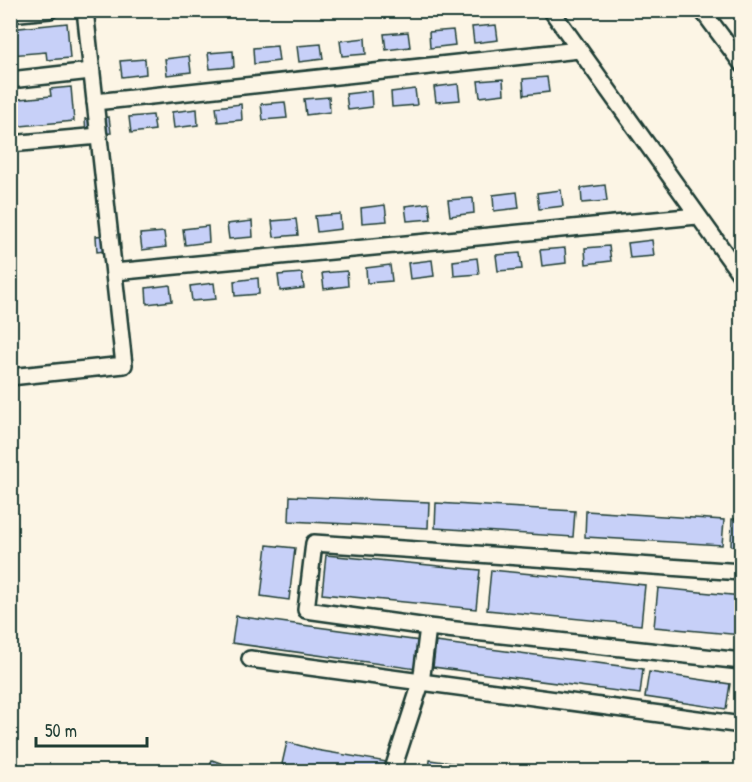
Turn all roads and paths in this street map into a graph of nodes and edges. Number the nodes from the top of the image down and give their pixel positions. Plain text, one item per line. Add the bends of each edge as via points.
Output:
1 (50, 10) edge
2 (85, 10) edge
3 (551, 10) edge
4 (702, 10) edge
5 (10, 14) edge
6 (579, 50) junction
7 (741, 64) edge
8 (91, 71) junction
9 (10, 80) edge
10 (95, 102) junction
11 (99, 136) junction
12 (10, 144) edge
13 (697, 216) junction
14 (114, 272) junction
15 (741, 278) edge
16 (10, 377) edge
17 (741, 572) edge
18 (428, 627) junction
19 (250, 659) dead end
20 (741, 661) edge
21 (421, 682) junction
22 (741, 725) edge
23 (392, 771) edge

1 - 5 street
2 - 8 street
3 - 6 street
4 - 7 street
6 - 10 street
6 - 13 street
8 - 9 street
8 - 10 street
10 - 11 street
11 - 12 street
11 - 14 street
13 - 14 street
13 - 15 street
14 - 16 street via 124,365
17 - 18 street via 314,543 306,610
18 - 20 street
18 - 21 street
19 - 21 street
21 - 22 street
21 - 23 street

